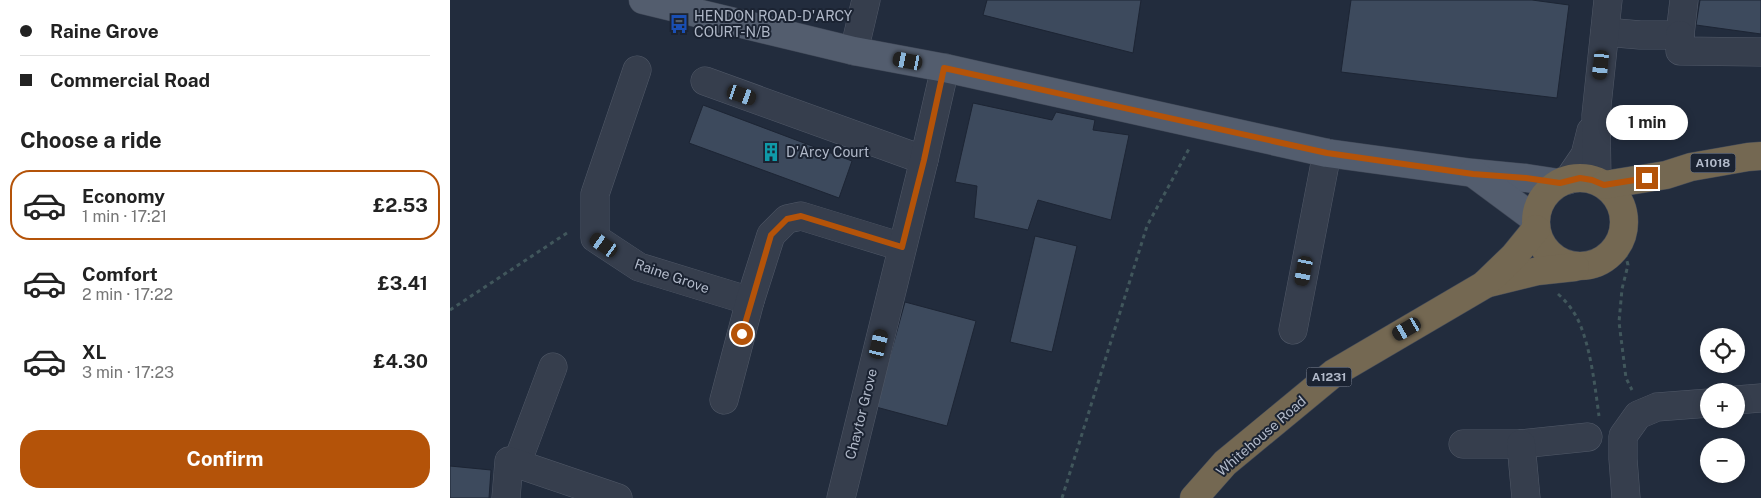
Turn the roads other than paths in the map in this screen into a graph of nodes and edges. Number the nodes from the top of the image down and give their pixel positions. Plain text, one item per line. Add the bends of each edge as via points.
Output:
1 (643, 0) edge
2 (866, 0) edge
3 (1608, 0) edge
4 (1684, 0) edge
5 (1605, 32) junction
6 (1680, 35) junction
7 (854, 51) junction
8 (1761, 52) edge
9 (944, 68) junction
10 (636, 70) dead end
11 (705, 81) dead end
12 (1596, 115) junction
13 (1327, 153) junction
14 (1761, 156) edge
15 (924, 160) junction
16 (1473, 174) junction
17 (1666, 175) junction
18 (1564, 181) junction
19 (1600, 183) junction
20 (1535, 224) junction
21 (1621, 238) junction
22 (902, 247) junction
23 (1584, 267) junction
24 (1484, 285) junction
25 (750, 301) junction
26 (1293, 330) dead end
27 (553, 367) dead end
28 (1761, 398) edge
29 (1745, 399) edge
30 (724, 400) dead end
31 (1700, 404) edge
32 (1594, 428) road end
33 (1463, 444) dead end
34 (1521, 444) junction
35 (513, 462) junction
36 (602, 495) edge
37 (506, 498) edge
38 (841, 498) edge
39 (1194, 498) edge
40 (1526, 498) edge
41 (1626, 498) edge

1 - 7 main road
2 - 7 street
3 - 5 street
4 - 6 street
5 - 6 street
5 - 12 street
6 - 8 street via 1680,51
7 - 9 main road
9 - 13 main road
9 - 15 street, Chaytor Grove
10 - 25 street, Raine Grove via 595,194 594,238 639,267
11 - 15 street
12 - 18 street via 1585,155
12 - 19 street
13 - 16 main road
13 - 26 street
14 - 17 highway, A1018 via 1691,167
15 - 22 street, Chaytor Grove
16 - 18 main road
16 - 20 main road
17 - 19 highway, A1018
17 - 21 highway, A1018 via 1641,201
18 - 19 highway via 1580,178
18 - 20 highway via 1548,192 1540,203
19 - 21 highway via 1615,195 1622,209 1624,224
20 - 23 highway via 1547,252 1570,266
20 - 24 highway, Whitehouse Road / A1231 via 1514,256
21 - 23 highway via 1606,258
22 - 25 street via 801,216 787,219 771,235
22 - 38 street, Chaytor Grove
23 - 24 highway, Whitehouse Road / A1231 via 1538,271
24 - 39 highway, Whitehouse Road / A1231 via 1334,373 1225,463
25 - 30 street
27 - 35 street
28 - 29 street
31 - 41 street via 1658,408 1638,415 1623,436
32 - 34 street
33 - 34 street
34 - 40 street
35 - 36 street
35 - 37 street

